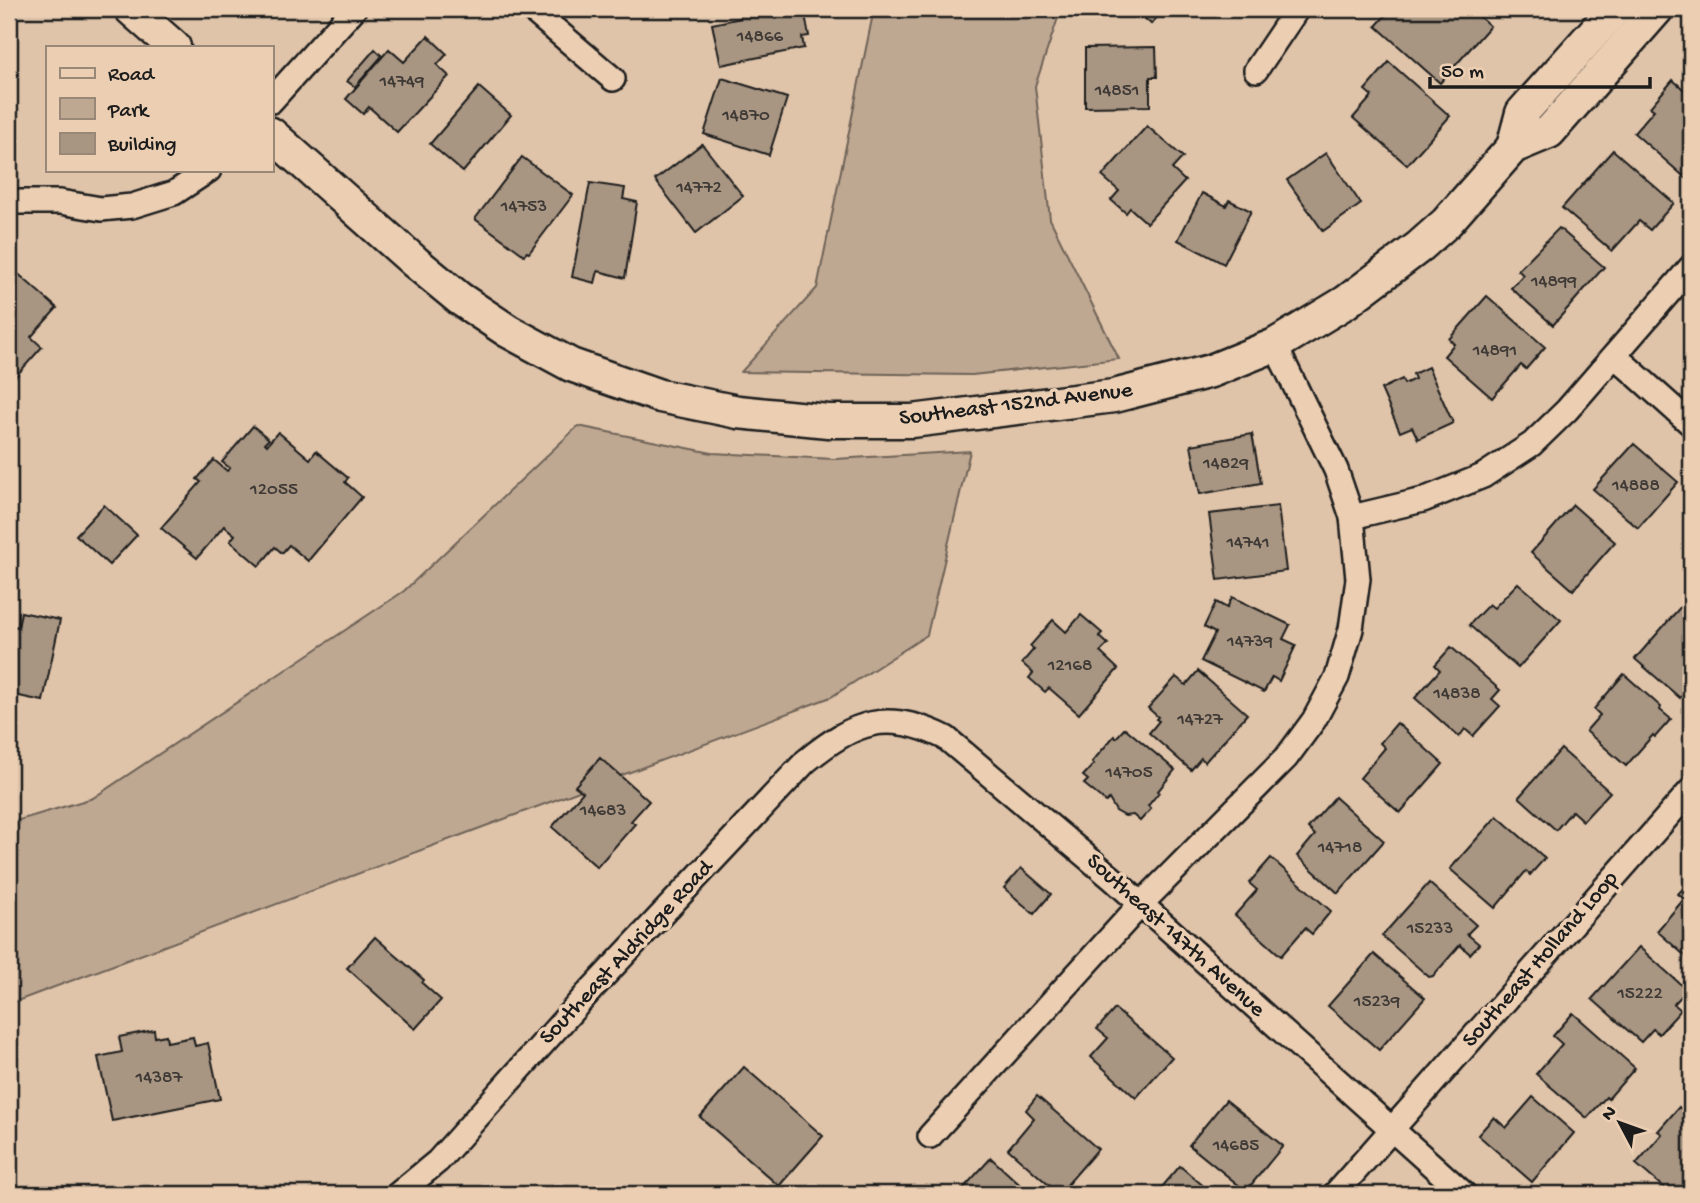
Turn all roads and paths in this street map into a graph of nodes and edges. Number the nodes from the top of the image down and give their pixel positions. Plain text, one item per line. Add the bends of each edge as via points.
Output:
1 (131, 9) edge
2 (354, 9) edge
3 (531, 9) edge
4 (1297, 9) edge
5 (1615, 9) edge
6 (1657, 9) edge
7 (173, 46) edge
8 (1256, 70) dead end
9 (613, 79) dead end
10 (273, 99) edge
11 (273, 136) edge
12 (1513, 147) junction
13 (206, 172) edge
14 (9, 205) edge
15 (1691, 268) edge
16 (1275, 345) junction
17 (1615, 356) junction
18 (1691, 424) edge
19 (1352, 517) junction
20 (864, 724) joint
21 (1691, 790) edge
22 (1140, 905) junction
23 (1392, 1130) junction
24 (930, 1136) dead end
25 (398, 1194) edge
26 (1335, 1194) edge
27 (1464, 1194) edge

1 - 7 main road
2 - 10 street
3 - 9 street
4 - 8 street
5 - 12 main road, Southeast 152nd Avenue via 1522,113
6 - 12 main road, Southeast 152nd Avenue via 1549,132
11 - 16 main road, Southeast 152nd Avenue via 460,299 571,365 660,396 738,412 828,421 912,421 1114,396 1211,371
12 - 16 main road, Southeast 152nd Avenue via 1419,247 1346,302
13 - 14 street via 174,193 132,206
15 - 17 street
16 - 19 street via 1336,470
17 - 18 street
17 - 19 street via 1532,444 1483,476 1423,500
19 - 22 street via 1357,579 1351,629 1337,677 1320,709 1286,758
20 - 22 street, Southeast 147th Avenue via 906,722 946,738
20 - 25 street, Southeast Aldridge Road via 830,741 806,761 438,1161
21 - 23 street, Southeast Holland Loop
22 - 23 street, Southeast 147th Avenue
22 - 24 street
23 - 26 street, Southeast Holland Loop
23 - 27 street, Southeast 147th Avenue

